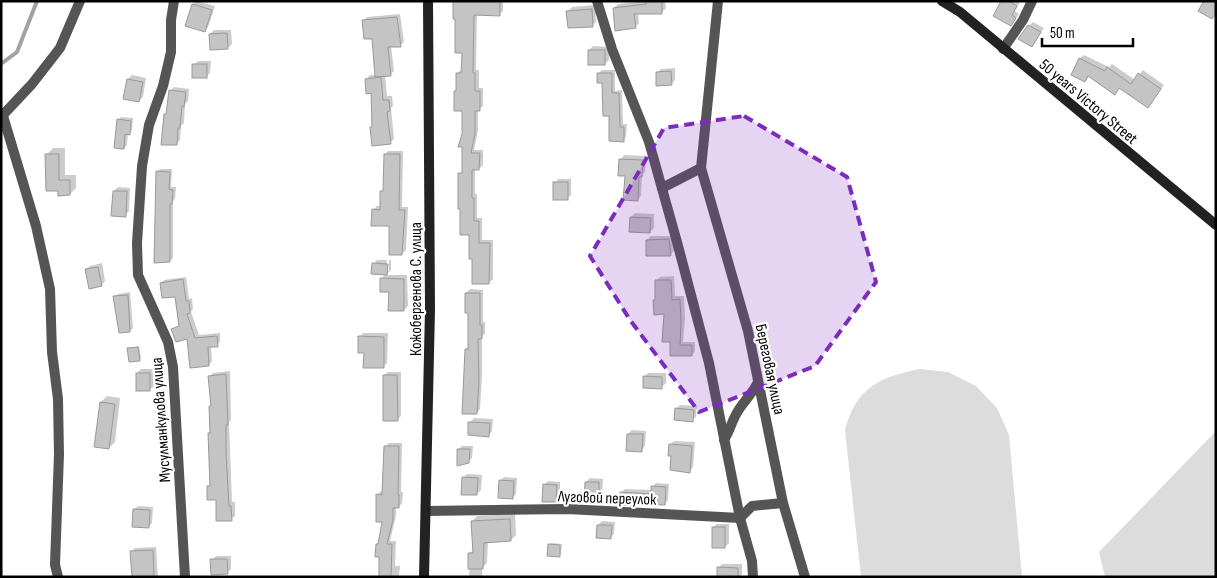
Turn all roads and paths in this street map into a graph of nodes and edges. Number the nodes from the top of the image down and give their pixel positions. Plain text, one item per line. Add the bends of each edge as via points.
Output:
1 (80, 1) edge
2 (174, 1) edge
3 (428, 1) edge
4 (597, 1) edge
5 (718, 1) edge
6 (942, 1) edge
7 (1032, 1) edge
8 (1002, 49) junction
9 (2, 117) edge
10 (701, 168) junction
11 (662, 188) junction
12 (1216, 225) edge
13 (758, 382) junction
14 (724, 440) junction
15 (783, 503) junction
16 (426, 511) junction
17 (740, 518) junction
18 (58, 577) edge
19 (185, 577) edge
20 (424, 577) edge
21 (753, 577) edge
22 (805, 577) edge

1 - 9 street via 60,48
2 - 19 street, Мусулманкулова улица via 171,52 149,125 142,166 137,242 138,275 168,342 173,367
3 - 16 main road, Кожобергенова С. улица via 430,309
4 - 11 street via 612,49 649,142
5 - 10 street, Береговая улица
6 - 8 main road, 50 years Victory Street via 960,12
7 - 8 street
8 - 12 main road, 50 years Victory Street
9 - 18 street via 36,226 50,289 58,408 55,566
10 - 11 street
10 - 13 street, Береговая улица via 748,331
11 - 14 street via 709,363
13 - 14 street via 737,412
13 - 15 street, Береговая улица
14 - 17 street
15 - 17 street via 752,506
15 - 22 street, Береговая улица
16 - 17 street, Луговой переулок via 567,509
16 - 20 main road, Кожобергенова С. улица
17 - 21 street

